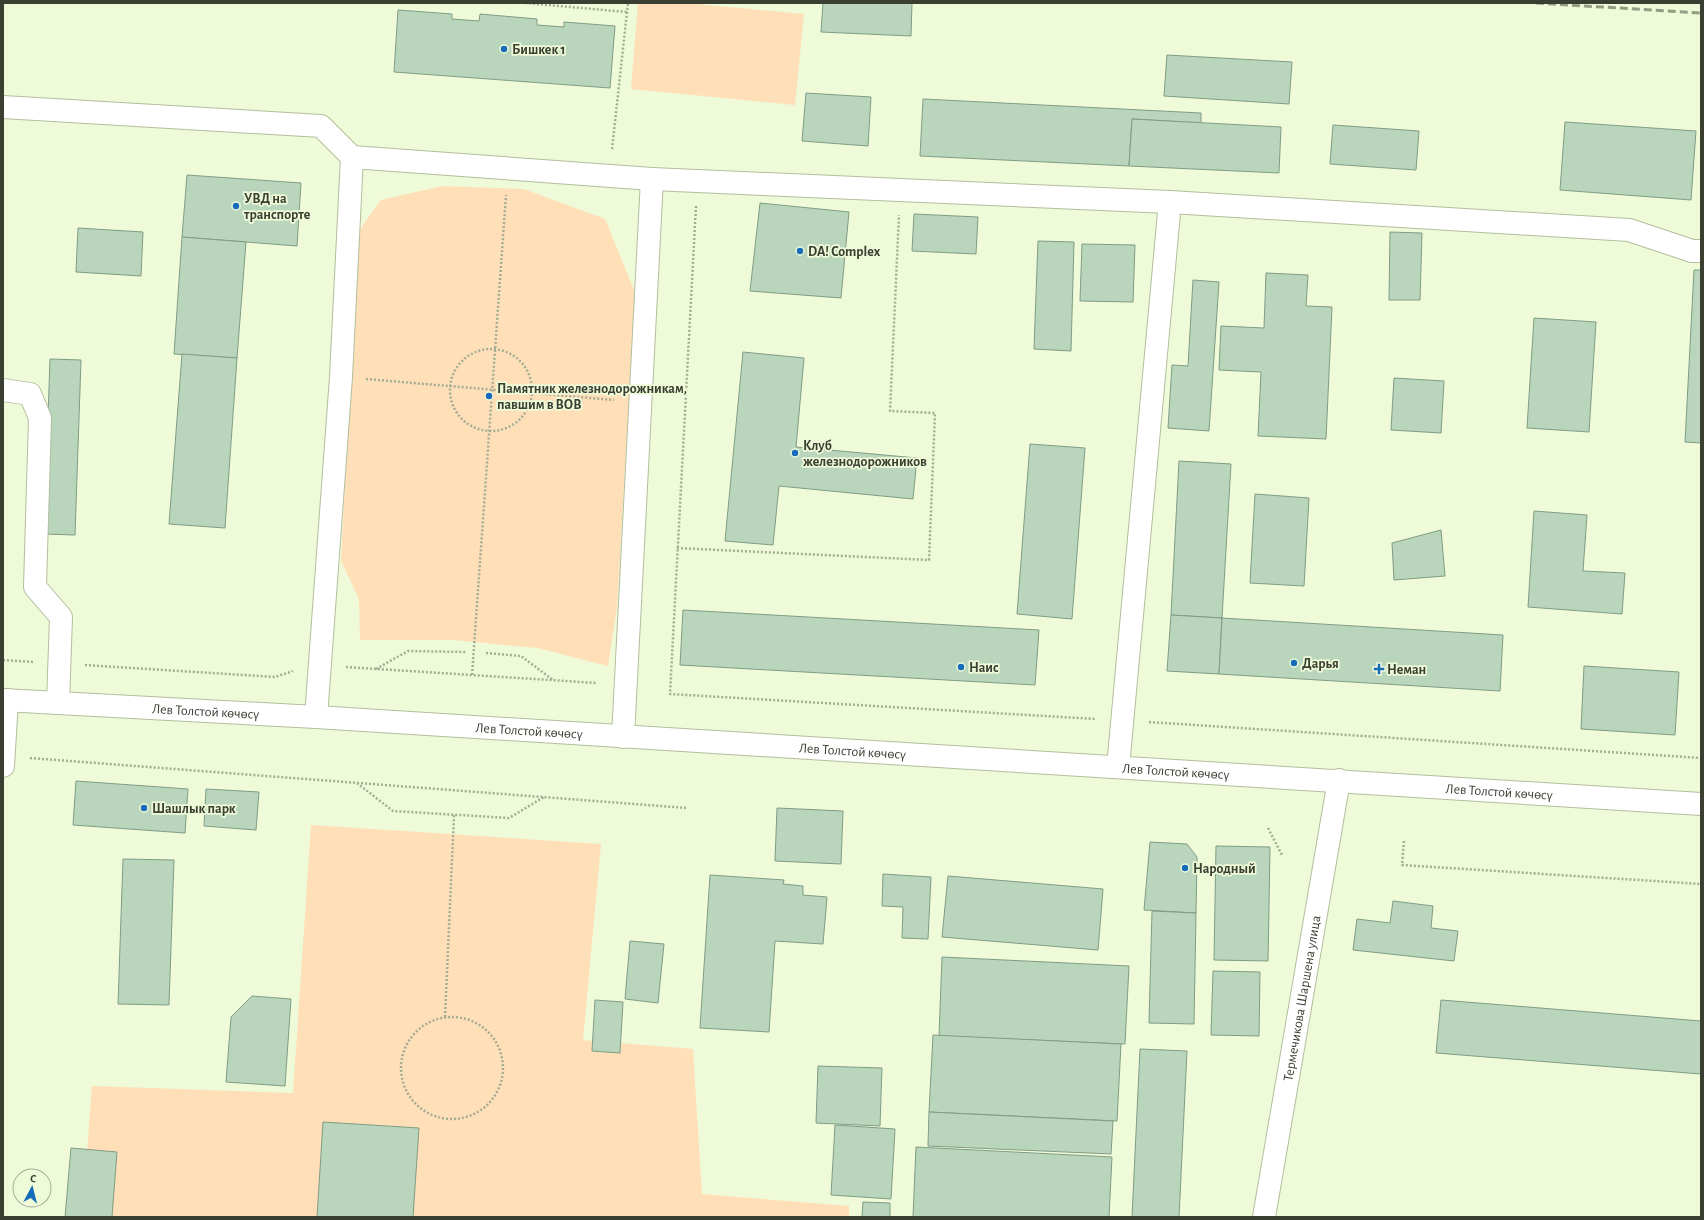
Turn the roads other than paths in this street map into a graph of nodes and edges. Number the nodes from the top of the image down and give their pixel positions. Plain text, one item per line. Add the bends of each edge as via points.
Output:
1 (3, 107) edge
2 (352, 157) junction
3 (652, 179) junction
4 (1170, 202) junction
5 (1701, 252) edge
6 (3, 390) edge
7 (5, 700) edge
8 (58, 703) junction
9 (316, 717) junction
10 (623, 737) junction
11 (3, 761) edge
12 (1118, 767) junction
13 (1338, 780) junction
14 (1701, 804) edge
15 (1264, 1217) edge

1 - 2 street via 321,126
2 - 3 street
2 - 9 street via 341,377
3 - 4 street
3 - 10 street
4 - 5 street via 1629,230
4 - 12 street
6 - 8 street via 30,394 40,418 35,587 61,617
7 - 8 street, Лев Толстой көчөсү
7 - 11 street
8 - 9 street, Лев Толстой көчөсү
9 - 10 street, Лев Толстой көчөсү
10 - 12 street, Лев Толстой көчөсү
12 - 13 street, Лев Толстой көчөсү
13 - 14 street, Лев Толстой көчөсү
13 - 15 street, Термечикова Шаршена улица

